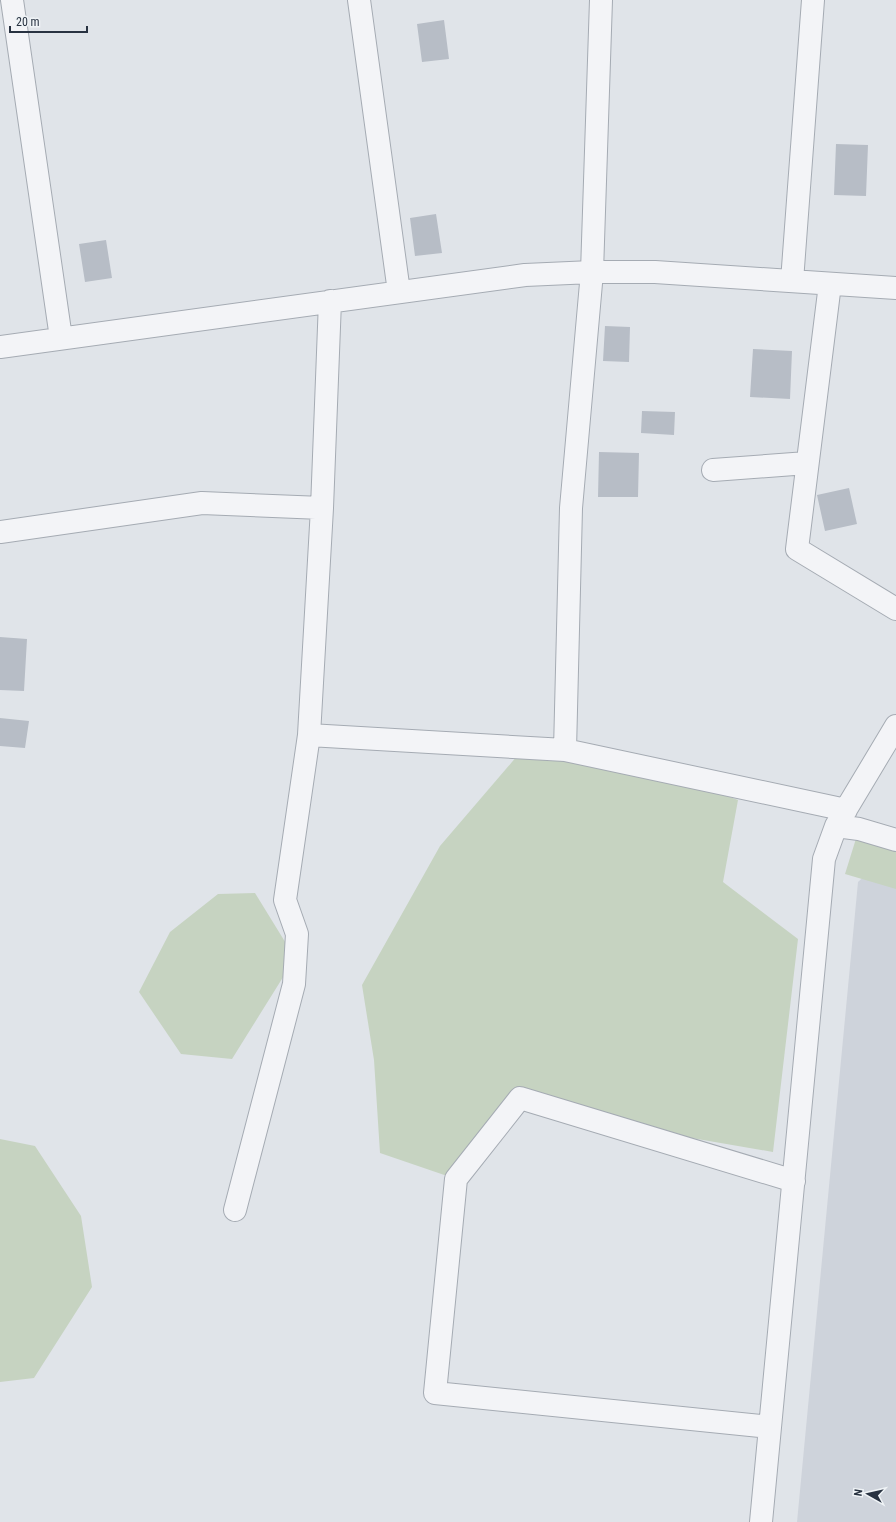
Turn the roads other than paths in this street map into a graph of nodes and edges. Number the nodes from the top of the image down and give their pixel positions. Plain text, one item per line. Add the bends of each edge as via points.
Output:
1 (12, 0) edge
2 (359, 0) edge
3 (601, 0) edge
4 (813, 0) edge
5 (592, 272) junction
6 (792, 281) junction
7 (830, 284) junction
8 (896, 288) edge
9 (399, 292) junction
10 (330, 301) junction
11 (61, 338) junction
12 (0, 347) edge
13 (807, 462) junction
14 (713, 470) dead end
15 (322, 508) junction
16 (0, 532) edge
17 (896, 609) edge
18 (896, 726) edge
19 (309, 735) junction
20 (565, 750) junction
21 (841, 818) junction
22 (896, 840) edge
23 (794, 1181) junction
24 (235, 1210) dead end
25 (770, 1427) junction
26 (761, 1522) edge

1 - 11 street
2 - 9 street
3 - 5 street
4 - 6 street
5 - 6 street via 655,272
5 - 9 street via 525,275
5 - 20 street via 572,508
6 - 7 street
7 - 8 street
7 - 13 street
9 - 10 street
10 - 11 street
10 - 15 street
11 - 12 street
13 - 14 street
13 - 17 street via 797,549
15 - 16 street via 202,502
15 - 19 street
18 - 21 street
19 - 20 street
19 - 24 street via 285,900 296,934 294,984
20 - 21 street
21 - 22 street via 859,828
21 - 23 street via 824,859
23 - 25 street
23 - 25 street via 520,1098 456,1179 435,1393
25 - 26 street

